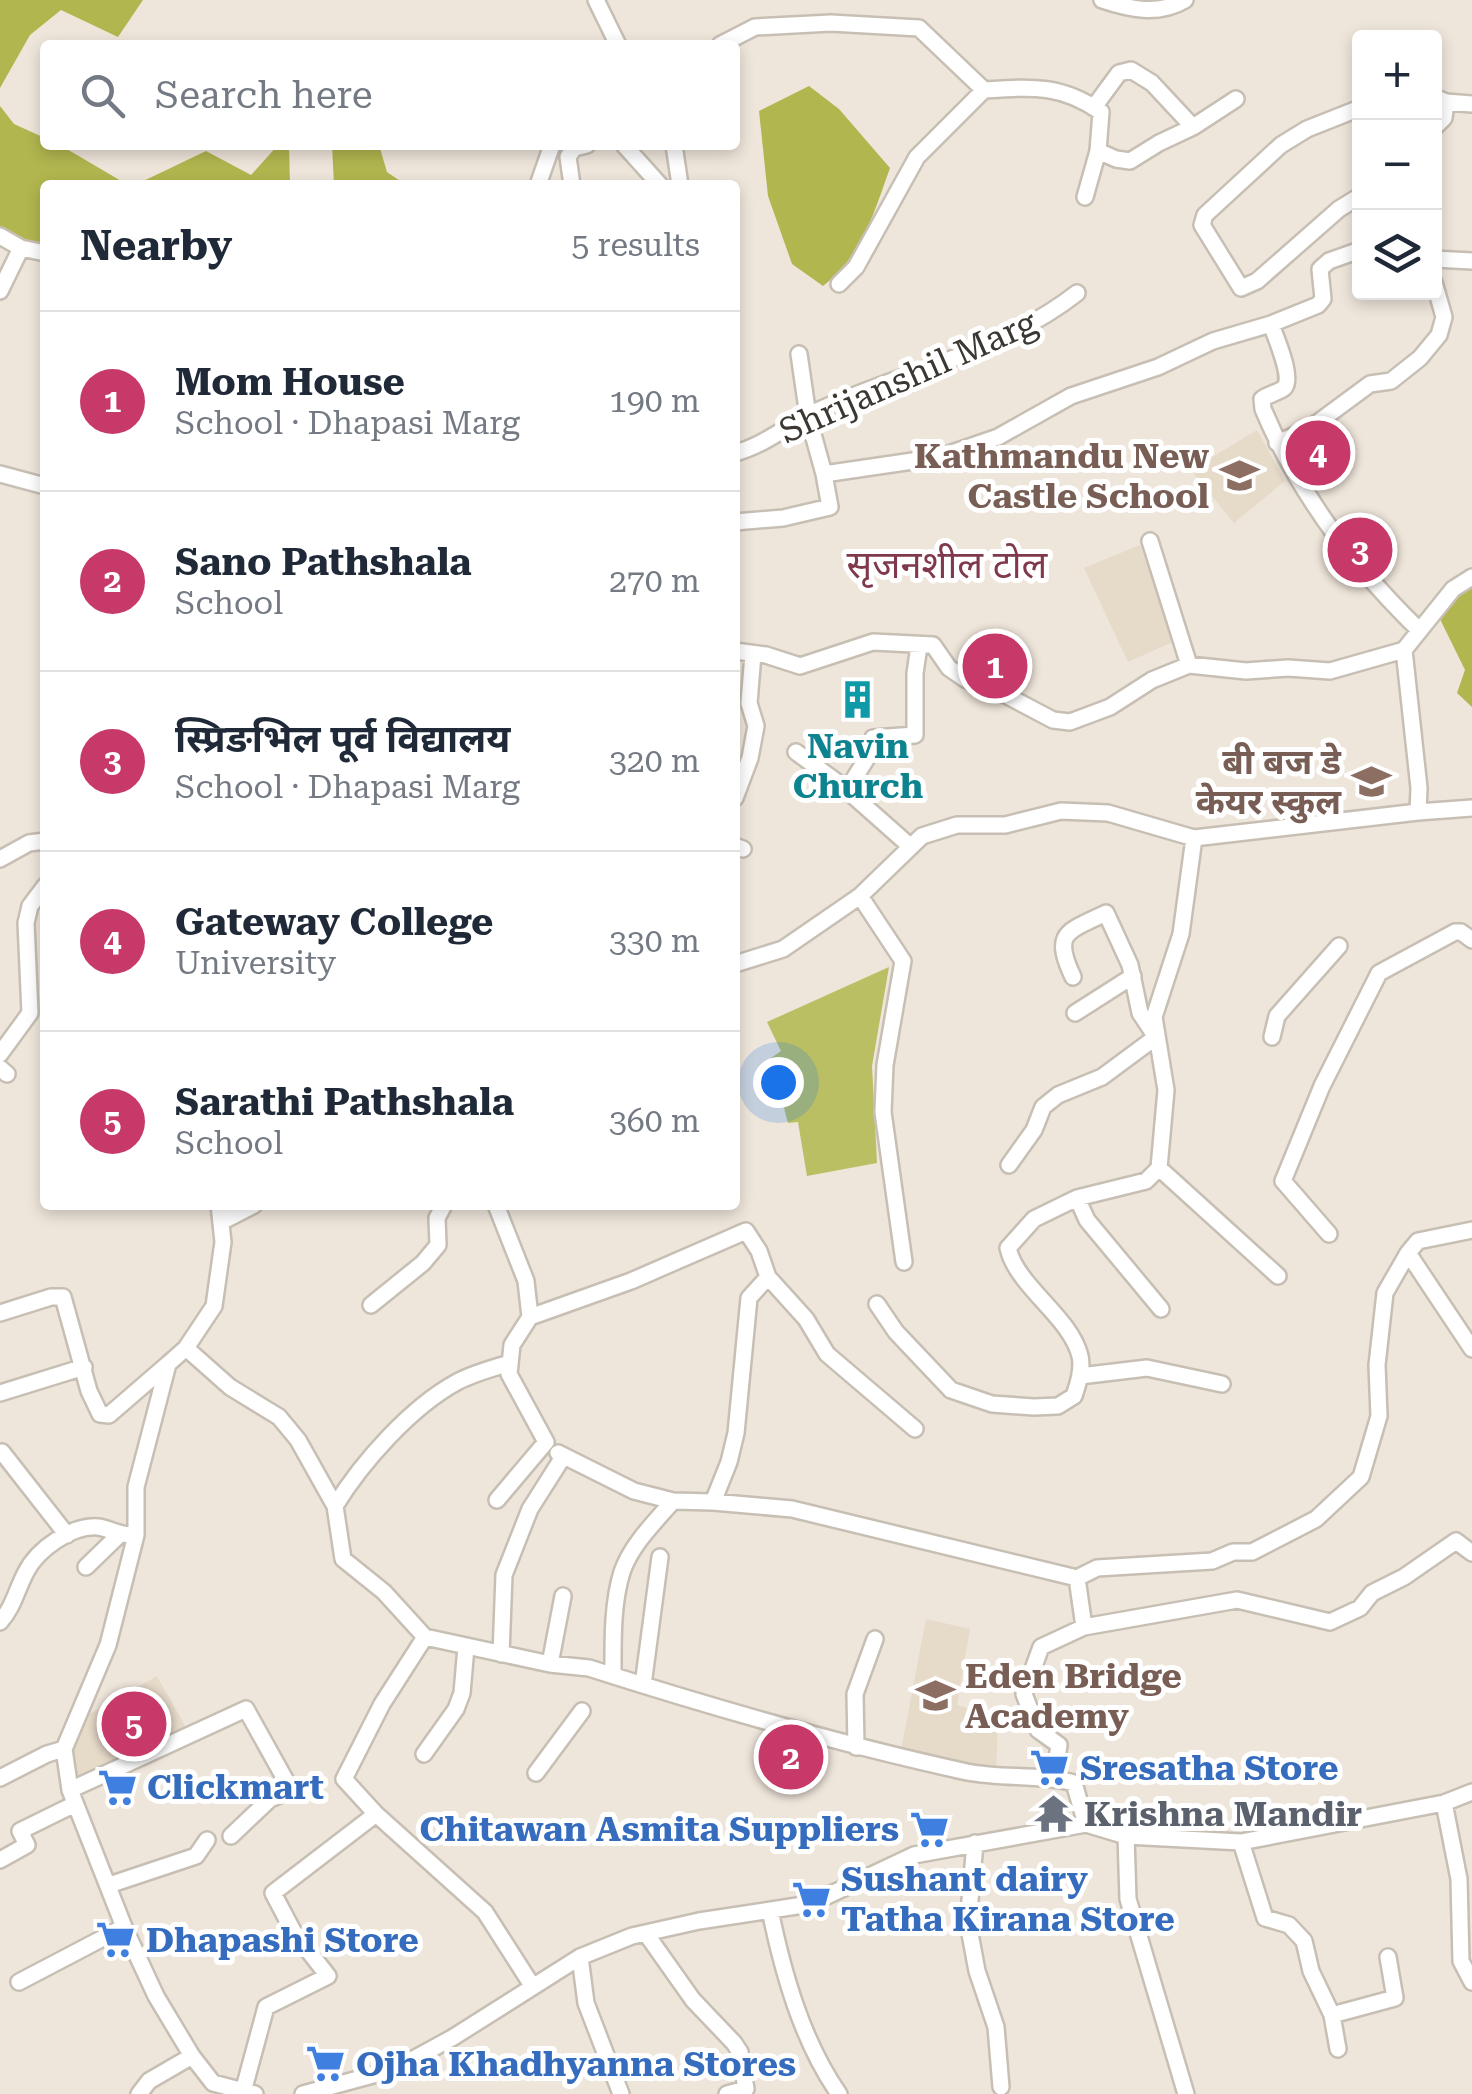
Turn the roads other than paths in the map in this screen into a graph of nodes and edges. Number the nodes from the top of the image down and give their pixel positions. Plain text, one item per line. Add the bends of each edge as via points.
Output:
1 (596, 0) edge
2 (1102, 0) edge
3 (1185, 0) edge
4 (616, 40) edge
5 (730, 40) edge
6 (984, 90) junction
7 (1236, 98) dead end
8 (1442, 100) edge
9 (1472, 104) edge
10 (1094, 107) junction
11 (1352, 111) edge
12 (1194, 127) junction
13 (550, 150) edge
14 (573, 150) edge
15 (628, 150) edge
16 (675, 150) edge
17 (1098, 150) junction
18 (540, 180) edge
19 (571, 180) edge
20 (656, 180) edge
21 (679, 180) edge
22 (1086, 198) dead end
23 (1352, 203) edge
24 (0, 236) edge
25 (1302, 244) junction
26 (21, 248) junction
27 (40, 252) edge
28 (1352, 253) edge
29 (1442, 259) edge
30 (1472, 261) edge
31 (1320, 269) junction
32 (839, 284) dead end
33 (0, 291) edge
34 (1076, 293) dead end
35 (1439, 300) edge
36 (1271, 324) junction
37 (799, 354) dead end
38 (808, 416) junction
39 (1278, 443) junction
40 (740, 451) edge
41 (0, 474) edge
42 (824, 474) junction
43 (40, 483) edge
44 (740, 522) edge
45 (1150, 541) dead end
46 (1472, 577) edge
47 (1419, 630) junction
48 (920, 646) junction
49 (1404, 650) junction
50 (740, 652) edge
51 (753, 654) junction
52 (1189, 664) junction
53 (796, 752) dead end
54 (740, 785) edge
55 (847, 790) junction
56 (1472, 808) edge
57 (1418, 812) junction
58 (1194, 838) junction
59 (40, 842) edge
60 (911, 846) junction
61 (2, 853) edge
62 (40, 893) edge
63 (860, 896) junction
64 (1472, 940) edge
65 (1339, 946) dead end
66 (740, 963) edge
67 (1133, 976) junction
68 (1073, 977) dead end
69 (1075, 1014) dead end
70 (1156, 1037) junction
71 (1272, 1037) dead end
72 (0, 1054) edge
73 (1009, 1164) dead end
74 (1159, 1168) junction
75 (1077, 1198) junction
76 (441, 1210) edge
77 (498, 1210) edge
78 (221, 1213) edge
79 (1472, 1230) edge
80 (1329, 1234) dead end
81 (1408, 1252) junction
82 (904, 1262) dead end
83 (1278, 1276) dead end
84 (768, 1277) junction
85 (877, 1304) dead end
86 (371, 1305) dead end
87 (1161, 1309) dead end
88 (0, 1313) edge
89 (530, 1317) junction
90 (186, 1348) junction
91 (1472, 1349) edge
92 (510, 1362) junction
93 (168, 1364) junction
94 (84, 1367) junction
95 (1080, 1376) junction
96 (1222, 1384) dead end
97 (0, 1393) edge
98 (916, 1428) dead end
99 (546, 1442) junction
100 (2, 1452) edge
101 (563, 1456) junction
102 (497, 1500) dead end
103 (674, 1502) junction
104 (713, 1502) junction
105 (335, 1506) junction
106 (66, 1535) junction
107 (118, 1536) junction
108 (136, 1536) junction
109 (1472, 1553) edge
110 (660, 1557) dead end
111 (86, 1567) dead end
112 (1077, 1578) junction
113 (563, 1596) dead end
114 (0, 1622) edge
115 (1084, 1627) junction
116 (425, 1637) junction
117 (874, 1639) dead end
118 (466, 1647) junction
119 (500, 1654) junction
120 (550, 1664) junction
121 (612, 1675) junction
122 (643, 1685) junction
123 (582, 1712) dead end
124 (856, 1746) junction
125 (64, 1750) junction
126 (424, 1754) dead end
127 (536, 1773) dead end
128 (0, 1778) edge
129 (1054, 1778) junction
130 (1472, 1792) edge
131 (73, 1797) junction
132 (1444, 1803) junction
133 (376, 1814) junction
134 (1086, 1824) junction
135 (231, 1836) dead end
136 (1126, 1836) junction
137 (207, 1840) dead end
138 (1241, 1842) junction
139 (975, 1843) junction
140 (0, 1860) edge
141 (109, 1884) junction
142 (770, 1910) junction
143 (124, 1927) junction
144 (647, 1935) junction
145 (580, 1957) junction
146 (1388, 1957) dead end
147 (20, 1982) dead end
148 (1472, 1982) edge
149 (533, 1987) junction
150 (1332, 2015) junction
151 (1338, 2049) dead end
152 (192, 2056) junction
153 (1000, 2087) dead end
154 (249, 2093) edge
155 (139, 2094) edge
156 (303, 2094) edge
157 (621, 2094) edge
158 (727, 2094) edge
159 (839, 2094) edge
160 (1186, 2094) edge

1 - 4 street
2 - 3 street via 1137,11
5 - 6 street via 755,27 918,28
6 - 10 street via 1054,88
6 - 32 street via 916,157 856,267
7 - 12 street
8 - 9 street
10 - 12 street via 1118,73 1131,70
10 - 17 street via 1102,112
11 - 25 street via 1282,146 1205,214 1202,225 1241,288
12 - 17 street via 1130,161
13 - 18 street
14 - 19 street
15 - 20 street
16 - 21 street
17 - 22 street
23 - 25 street
24 - 26 street
25 - 31 street
26 - 27 street
26 - 33 street
28 - 31 street
29 - 30 street
31 - 36 street via 1318,305
34 - 38 street, Shrijanshil Marg via 1056,310 981,346
35 - 39 street via 1439,335 1420,358
36 - 39 street via 1287,382 1262,399
36 - 42 street via 1071,396 998,437 940,457
37 - 38 street
38 - 40 street, Shrijanshil Marg
38 - 42 street
39 - 47 street via 1333,530 1384,597
41 - 43 street
42 - 44 street via 830,507
45 - 52 street
46 - 47 street via 1452,589
47 - 49 street
48 - 51 street via 873,642 800,666
48 - 52 street via 934,645 965,679 1070,722
48 - 55 street via 915,735 874,738
49 - 52 street via 1330,670
49 - 57 street
50 - 51 street
51 - 54 street via 749,703 756,726
53 - 55 street
55 - 60 street
56 - 57 street
57 - 58 street
58 - 60 street via 1108,813 1060,811 1006,825 957,825
58 - 70 street via 1181,934 1157,1002
59 - 61 street
60 - 63 street
62 - 72 street via 26,924 30,1013
63 - 66 street via 784,950
63 - 82 street via 903,961 883,1112
64 - 80 street via 1454,932 1379,973 1322,1086 1283,1181
65 - 71 street via 1277,1016
67 - 68 street via 1106,914 1066,932 1062,953
67 - 69 street
67 - 70 street via 1140,1013
70 - 73 street via 1102,1077 1058,1094
70 - 74 street via 1166,1090
74 - 75 street via 1146,1181
74 - 83 street
75 - 87 street via 1087,1220
75 - 95 street via 1034,1219 1008,1248 1011,1263 1080,1354
76 - 86 street via 438,1244
77 - 89 street via 526,1281
78 - 90 street via 214,1306
79 - 81 street via 1418,1242
81 - 91 street
81 - 112 street via 1385,1293 1379,1416 1362,1478 1316,1519 1252,1552 1097,1568
84 - 89 street via 746,1231
84 - 98 street via 827,1354
84 - 104 street via 749,1298 736,1432
85 - 95 street via 951,1390 992,1404 1058,1406 1074,1396
88 - 94 street via 62,1297
89 - 92 street via 512,1345
90 - 93 street
90 - 105 street via 278,1417
92 - 99 street via 509,1374
92 - 105 street via 433,1398 357,1471
93 - 94 street via 108,1415 94,1404
93 - 108 street via 136,1487
94 - 97 street
95 - 96 street via 1147,1368
99 - 101 street
99 - 102 street
100 - 106 street
101 - 103 street via 634,1491
101 - 119 street via 530,1509 504,1575
103 - 104 street
103 - 121 street via 642,1536 622,1572
104 - 112 street via 792,1508
105 - 116 street via 343,1559
106 - 107 street via 99,1527
106 - 114 street via 26,1571 14,1606
107 - 108 street
107 - 111 street
108 - 125 street via 108,1645
109 - 115 street via 1456,1541 1330,1622 1237,1600
110 - 122 street
112 - 115 street
113 - 120 street
115 - 129 street via 1041,1647 1024,1694 1038,1730 1059,1745
116 - 118 street
116 - 133 street via 344,1779
117 - 124 street via 855,1694
118 - 119 street
118 - 126 street via 456,1709
119 - 120 street
120 - 121 street
121 - 122 street
122 - 124 street
123 - 127 street
124 - 129 street via 1002,1778
125 - 128 street
125 - 131 street
129 - 134 street via 1074,1783
130 - 132 street
131 - 135 street via 246,1708 291,1790 270,1799
131 - 140 street via 20,1831 27,1846
131 - 141 street
132 - 138 street
132 - 148 street via 1459,1878 1461,1961
133 - 149 street via 485,1912
133 - 154 street via 273,1893 328,1976 266,2008
134 - 136 street
134 - 139 street
136 - 138 street
136 - 160 street via 1128,1899
137 - 141 street via 196,1856
138 - 150 street via 1265,1918 1289,1925 1304,1940
139 - 142 street via 914,1856 823,1900
139 - 153 street via 968,1923 996,2027
141 - 143 street
142 - 144 street
142 - 159 street via 781,1965
143 - 147 street
143 - 152 street
144 - 145 street
144 - 158 street via 740,2052 746,2089
145 - 149 street
145 - 157 street via 586,2002
146 - 150 street via 1395,1998
149 - 156 street via 395,2068
150 - 151 street
152 - 154 street via 213,2083
152 - 155 street

